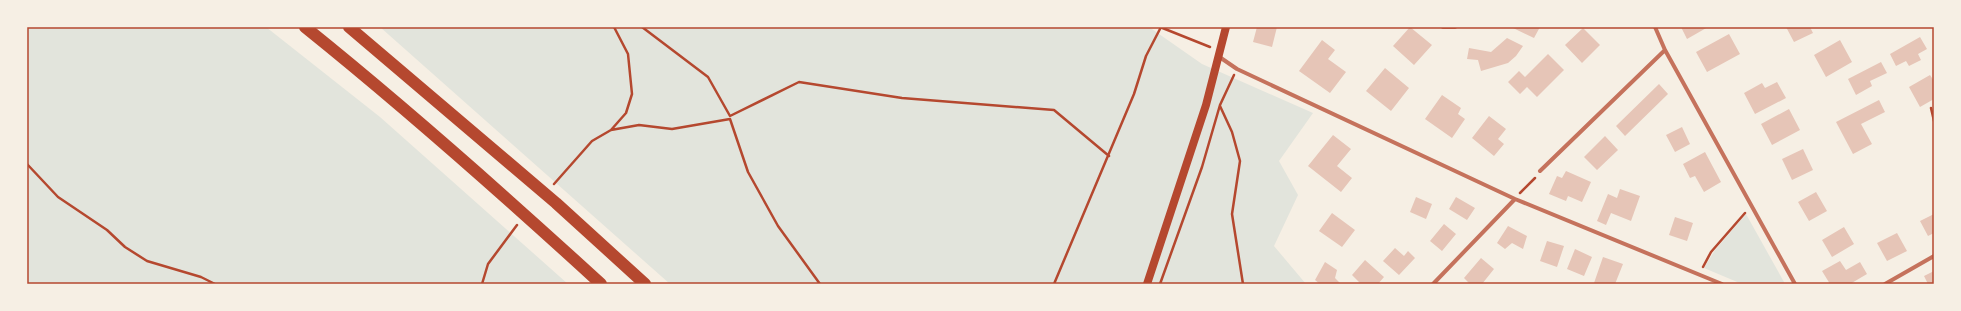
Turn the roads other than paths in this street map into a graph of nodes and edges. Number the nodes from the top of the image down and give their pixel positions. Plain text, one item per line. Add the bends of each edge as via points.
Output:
1 (306, 27) edge
2 (348, 27) edge
3 (1226, 27) edge
4 (1443, 27) edge
5 (1454, 27) edge
6 (1655, 27) edge
7 (1665, 50) junction
8 (1218, 56) junction
9 (1540, 172) road end
10 (1515, 199) junction
11 (1934, 256) edge
12 (602, 284) edge
13 (645, 284) edge
14 (1147, 284) edge
15 (1432, 284) edge
16 (1722, 284) edge
17 (1795, 284) edge
18 (1885, 284) edge

1 - 12 highway via 536,224
2 - 13 highway via 556,203
3 - 8 main road
4 - 5 street
6 - 7 street
7 - 9 street
7 - 17 street
8 - 10 street via 1237,68
8 - 14 main road via 1206,105
10 - 15 street
10 - 16 street
11 - 18 street

